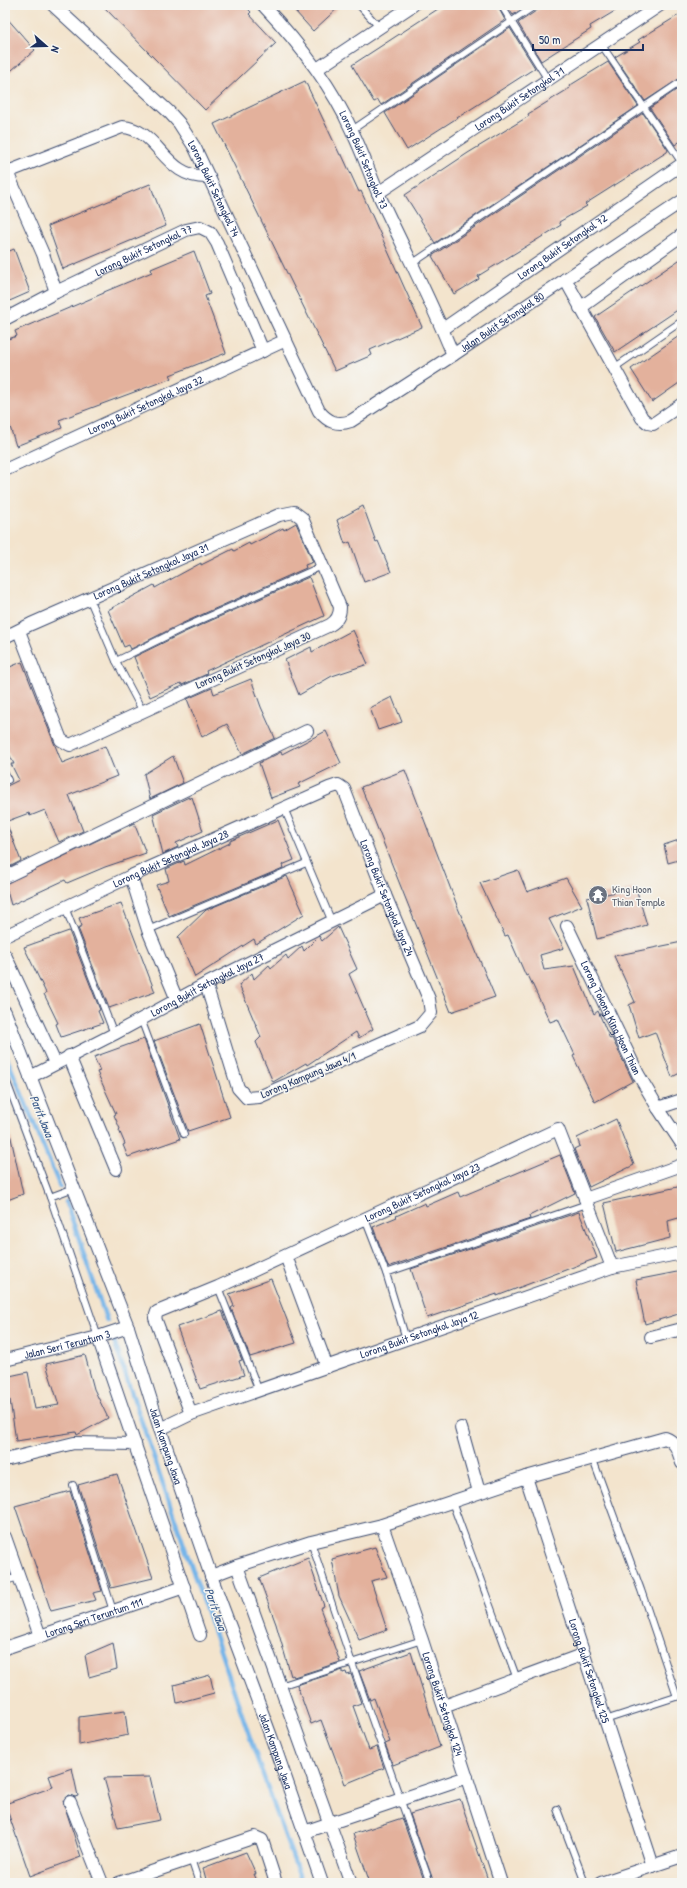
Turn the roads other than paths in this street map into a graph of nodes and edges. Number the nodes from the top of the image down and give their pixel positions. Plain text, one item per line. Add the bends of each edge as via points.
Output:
1 (53, 5) edge
2 (263, 5) edge
3 (359, 5) edge
4 (413, 5) edge
5 (501, 5) edge
6 (536, 5) edge
7 (660, 5) edge
8 (512, 22) junction
9 (380, 28) junction
10 (601, 44) junction
11 (317, 69) junction
12 (548, 80) junction
13 (682, 81) edge
14 (645, 106) junction
15 (352, 130) junction
16 (682, 164) edge
17 (6, 173) edge
18 (209, 177) junction
19 (378, 193) junction
20 (682, 201) edge
21 (682, 235) edge
22 (413, 263) junction
23 (565, 279) junction
24 (56, 292) junction
25 (580, 308) junction
26 (5, 319) edge
27 (682, 321) edge
28 (443, 329) junction
29 (286, 340) junction
30 (263, 351) junction
31 (453, 355) junction
32 (614, 368) junction
33 (682, 404) edge
34 (319, 411) joint
35 (5, 470) edge
36 (298, 514) joint
37 (322, 566) junction
38 (89, 598) junction
39 (19, 631) junction
40 (5, 637) edge
41 (116, 661) junction
42 (142, 710) junction
43 (307, 731) dead end
44 (5, 774) edge
45 (8, 780) dead end
46 (338, 785) joint
47 (284, 808) junction
48 (306, 863) junction
49 (131, 876) junction
50 (5, 877) edge
51 (385, 895) junction
52 (65, 907) junction
53 (332, 922) junction
54 (567, 926) dead end
55 (148, 930) junction
56 (5, 936) edge
57 (5, 955) edge
58 (206, 984) junction
59 (177, 1000) junction
60 (5, 1012) edge
61 (431, 1013) joint
62 (141, 1019) junction
63 (114, 1034) junction
64 (69, 1056) junction
65 (55, 1063) junction
66 (5, 1077) edge
67 (30, 1077) junction
68 (682, 1100) edge
69 (658, 1108) junction
70 (184, 1134) dead end
71 (682, 1144) edge
72 (682, 1165) edge
73 (116, 1169) dead end
74 (74, 1188) junction
75 (50, 1197) junction
76 (586, 1201) junction
77 (365, 1219) junction
78 (682, 1252) edge
79 (286, 1256) junction
80 (612, 1266) junction
81 (386, 1273) junction
82 (218, 1288) junction
83 (128, 1327) junction
84 (682, 1329) edge
85 (98, 1337) junction
86 (651, 1337) dead end
87 (406, 1339) junction
88 (5, 1360) edge
89 (327, 1367) junction
90 (259, 1391) junction
91 (191, 1414) junction
92 (461, 1428) dead end
93 (160, 1429) junction
94 (135, 1444) junction
95 (592, 1457) junction
96 (5, 1460) edge
97 (682, 1463) edge
98 (526, 1476) junction
99 (73, 1485) dead end
100 (479, 1492) junction
101 (452, 1502) junction
102 (382, 1525) junction
103 (5, 1537) edge
104 (311, 1542) junction
105 (236, 1566) junction
106 (19, 1576) junction
107 (211, 1576) junction
108 (5, 1581) edge
109 (184, 1587) junction
110 (113, 1611) junction
111 (200, 1635) dead end
112 (40, 1636) junction
113 (422, 1640) junction
114 (5, 1648) edge
115 (584, 1654) junction
116 (352, 1663) junction
117 (517, 1679) junction
118 (280, 1686) junction
119 (680, 1696) edge
120 (444, 1706) junction
121 (605, 1720) junction
122 (467, 1777) junction
123 (400, 1799) junction
124 (70, 1802) dead end
125 (557, 1809) dead end
126 (330, 1823) junction
127 (304, 1832) junction
128 (682, 1856) edge
129 (191, 1859) junction
130 (653, 1866) junction
131 (102, 1883) edge
132 (119, 1883) edge
133 (199, 1883) edge
134 (276, 1883) edge
135 (322, 1883) edge
136 (351, 1883) edge
137 (430, 1883) edge
138 (501, 1883) edge
139 (585, 1883) edge
140 (601, 1883) edge

1 - 18 street, Lorong Bukit Setongkol 74 via 179,123
2 - 11 street, Lorong Bukit Setongkol 73 via 292,35
3 - 9 lane
4 - 9 street
5 - 8 lane
6 - 8 lane
7 - 10 street, Lorong Bukit Setongkol 71
8 - 12 lane
8 - 15 lane
9 - 11 street
10 - 12 street, Lorong Bukit Setongkol 71
10 - 14 lane
11 - 15 street, Lorong Bukit Setongkol 73
12 - 19 street, Lorong Bukit Setongkol 71
13 - 14 lane
14 - 16 lane
14 - 22 lane
15 - 19 street, Lorong Bukit Setongkol 73
16 - 28 street, Lorong Bukit Setongkol 72
17 - 18 street via 122,127 142,133 171,163 186,174 199,178
17 - 24 street via 43,254
18 - 29 street, Lorong Bukit Setongkol 74
19 - 22 street, Lorong Bukit Setongkol 73
20 - 23 street, Jalan Bukit Setongkol 80
21 - 25 street
22 - 28 street, Lorong Bukit Setongkol 73
23 - 25 street
23 - 31 street, Jalan Bukit Setongkol 80
24 - 26 street, Lorong Bukit Setongkol 77
24 - 30 street, Lorong Bukit Setongkol 77 via 186,230 200,227 210,232 217,243
25 - 32 street
27 - 32 lane
28 - 31 street, Lorong Bukit Setongkol 73
29 - 30 street, Lorong Bukit Setongkol Jaya 32
29 - 34 street, Lorong Bukit Setongkol 74
30 - 35 street, Lorong Bukit Setongkol Jaya 32
31 - 34 street, Jalan Bukit Setongkol 80 via 343,424 333,423
32 - 33 street via 642,418 648,423 653,424
36 - 37 street, Lorong Bukit Setongkol Jaya 30
36 - 38 street, Lorong Bukit Setongkol Jaya 31 via 294,512 279,515
37 - 41 lane
37 - 42 street, Lorong Bukit Setongkol Jaya 30 via 340,607 340,612 333,623
38 - 39 street, Lorong Bukit Setongkol Jaya 31
38 - 41 lane
39 - 40 street, Lorong Bukit Setongkol Jaya 31
39 - 42 street, Lorong Bukit Setongkol Jaya 30 via 64,743 70,745
41 - 42 lane
43 - 50 street
44 - 45 lane
46 - 47 street, Lorong Bukit Setongkol Jaya 28
46 - 51 street, Lorong Bukit Setongkol Jaya 24 via 344,789
47 - 48 lane
47 - 49 street, Lorong Bukit Setongkol Jaya 28
48 - 53 lane
48 - 55 lane
49 - 52 street, Lorong Bukit Setongkol Jaya 28
49 - 55 street
51 - 53 street, Lorong Bukit Setongkol Jaya 27
51 - 61 street, Lorong Bukit Setongkol Jaya 24 via 429,999
52 - 56 street, Lorong Bukit Setongkol Jaya 28
52 - 63 lane
53 - 58 street, Lorong Bukit Setongkol Jaya 27
54 - 69 street, Lorong Tokong King Hoon Thian via 638,1074
55 - 59 street
57 - 65 street
58 - 59 street, Lorong Bukit Setongkol Jaya 27
58 - 61 street, Lorong Kampung Jawa 4/1 via 238,1088 247,1098 259,1097 420,1026
59 - 62 street, Lorong Bukit Setongkol Jaya 27
60 - 67 street, Jalan Kampung Jawa
62 - 63 street, Lorong Bukit Setongkol Jaya 27
62 - 70 lane
63 - 64 street, Lorong Bukit Setongkol Jaya 27
64 - 65 street, Lorong Bukit Setongkol Jaya 27
64 - 73 street
65 - 67 street, Lorong Bukit Setongkol Jaya 27
66 - 75 lane
67 - 74 street, Jalan Kampung Jawa
68 - 69 street
69 - 71 street, Lorong Tokong King Hoon Thian
72 - 76 street
74 - 75 lane
74 - 83 street, Jalan Kampung Jawa
75 - 85 lane
76 - 77 street, Lorong Bukit Setongkol Jaya 23 via 558,1129
76 - 80 street, Lorong Bukit Setongkol Jaya 23
76 - 81 lane
77 - 79 street, Lorong Bukit Setongkol Jaya 23
77 - 81 lane
78 - 80 street, Lorong Bukit Setongkol Jaya 12
79 - 82 street, Lorong Bukit Setongkol Jaya 23
79 - 89 street
80 - 87 street, Lorong Bukit Setongkol Jaya 12
81 - 87 lane
82 - 90 lane
82 - 91 street, Lorong Bukit Setongkol Jaya 23 via 164,1308 157,1312 155,1318
83 - 85 street, Jalan Seri Teruntum 3
83 - 93 street, Jalan Kampung Jawa
84 - 86 street
85 - 88 street, Jalan Seri Teruntum 3
85 - 94 street
87 - 89 street, Lorong Bukit Setongkol Jaya 12
89 - 90 street, Lorong Bukit Setongkol Jaya 12
90 - 91 street, Lorong Bukit Setongkol Jaya 12
91 - 93 street, Lorong Bukit Setongkol Jaya 12
92 - 100 street
93 - 107 street, Jalan Kampung Jawa
94 - 96 street via 74,1443
94 - 109 street
95 - 97 street via 665,1438 675,1444
95 - 98 street
95 - 119 lane
98 - 100 street
98 - 115 street, Lorong Bukit Setongkol 125
99 - 110 lane
100 - 101 street
101 - 102 street
101 - 117 lane
102 - 104 street
102 - 113 street, Lorong Bukit Setongkol 124
103 - 106 street
104 - 105 street
104 - 116 lane
105 - 107 street
105 - 118 street
106 - 108 lane
106 - 112 street
107 - 127 street, Jalan Kampung Jawa
109 - 110 street, Lorong Seri Teruntum 111
109 - 111 street
110 - 112 street, Lorong Seri Teruntum 111
112 - 114 street, Lorong Seri Teruntum 111
113 - 116 lane
113 - 120 street, Lorong Bukit Setongkol 124
115 - 117 street
115 - 121 street, Lorong Bukit Setongkol 125
116 - 118 lane
116 - 123 lane
117 - 120 street
118 - 126 street
119 - 121 lane
120 - 122 street, Lorong Bukit Setongkol 124
121 - 130 street, Lorong Bukit Setongkol 125
122 - 123 street
122 - 138 street, Lorong Bukit Setongkol 124
123 - 126 street
123 - 137 lane
124 - 131 street
125 - 139 lane
126 - 127 street
126 - 136 street
127 - 135 street, Jalan Kampung Jawa
128 - 130 street
129 - 132 street
129 - 133 lane
129 - 134 street via 255,1837 262,1840
130 - 140 street

